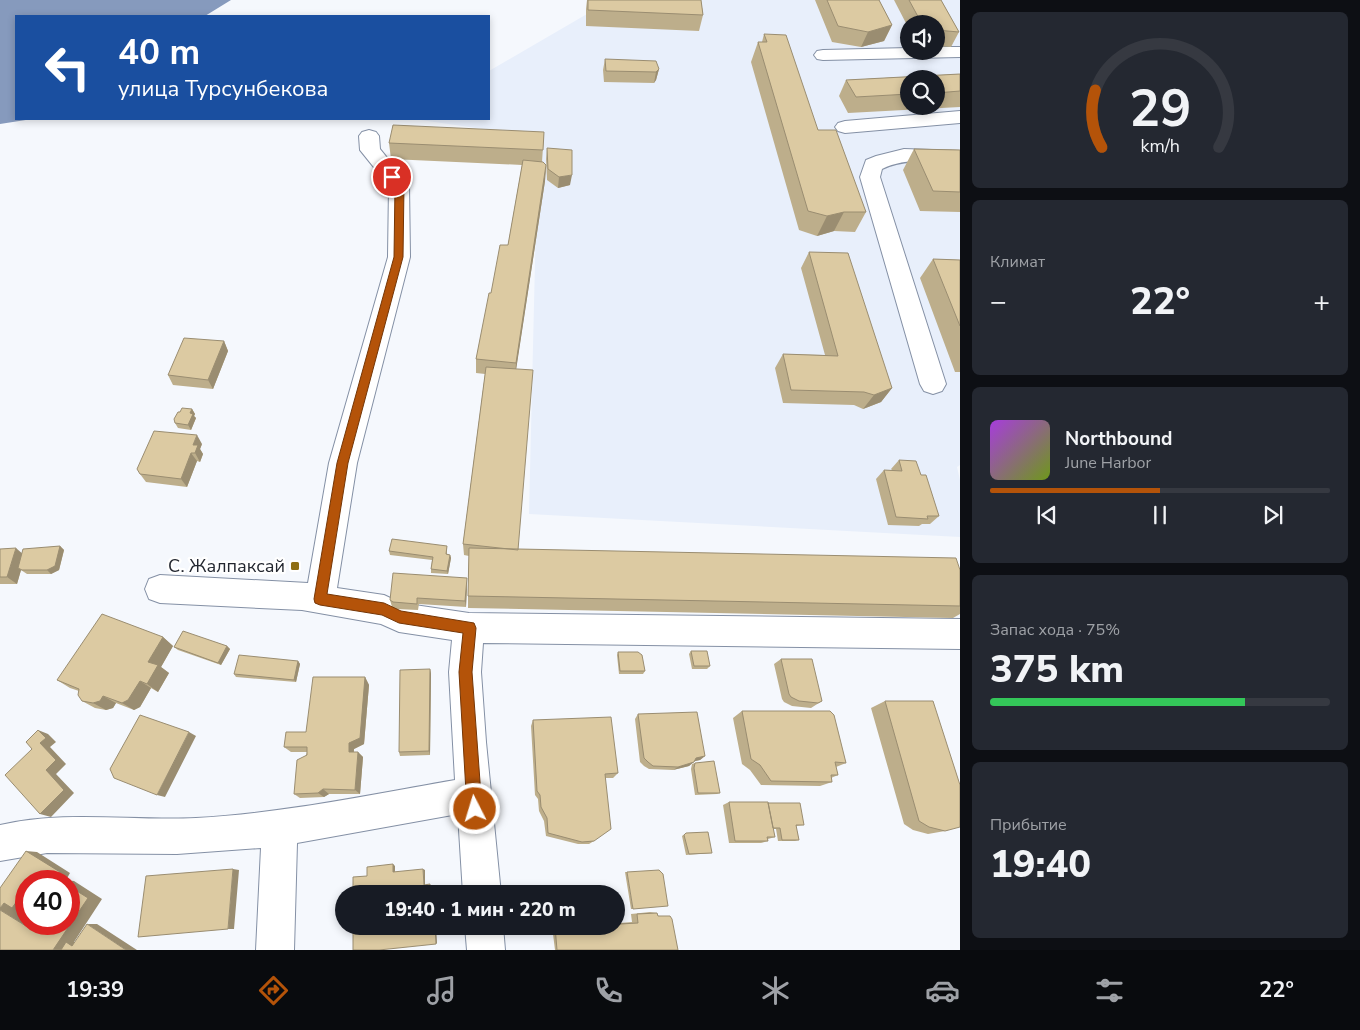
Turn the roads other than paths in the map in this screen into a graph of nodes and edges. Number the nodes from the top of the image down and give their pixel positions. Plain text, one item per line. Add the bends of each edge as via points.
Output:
1 (960, 52) edge
2 (823, 55) dead end
3 (960, 117) edge
4 (846, 127) dead end
5 (369, 136) dead end
6 (960, 157) edge
7 (933, 384) dead end
8 (160, 589) dead end
9 (320, 599) junction
10 (470, 628) junction
11 (960, 634) edge
12 (473, 794) junction
13 (280, 828) junction
14 (6, 858) edge
15 (481, 885) edge
16 (485, 935) edge
17 (275, 950) edge
18 (486, 950) edge

1 - 2 street
3 - 4 street
5 - 9 street via 370,150 399,185 399,257 343,463
6 - 7 street via 884,158 873,165 870,177
8 - 9 street
9 - 10 street via 384,610 399,617
10 - 11 street
10 - 12 street via 465,672
12 - 13 street
12 - 15 street
13 - 14 street via 207,835 38,836
13 - 17 street
16 - 18 street

